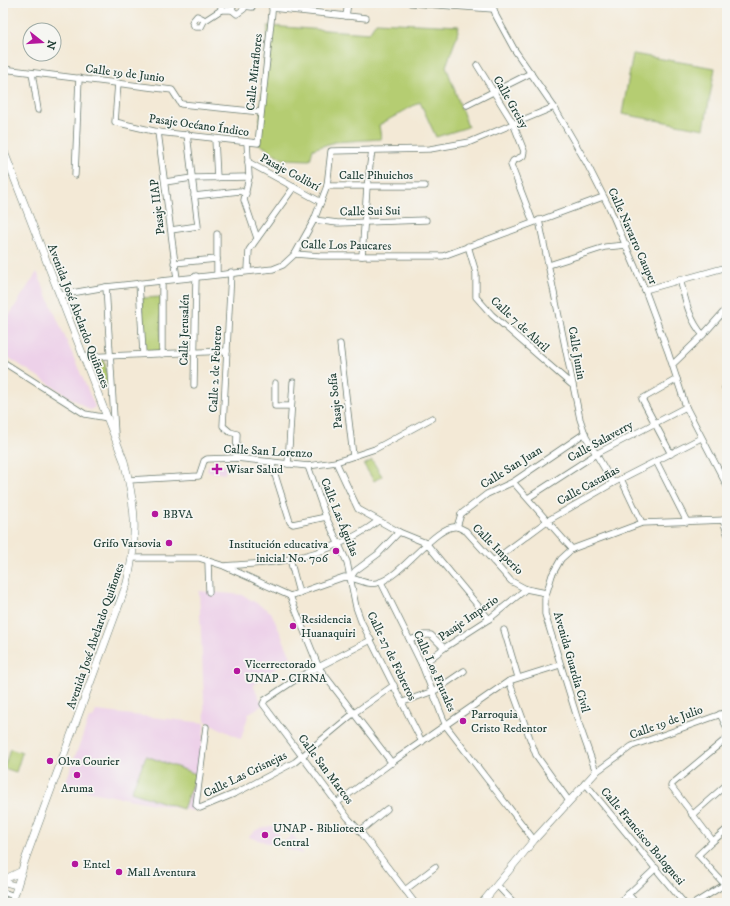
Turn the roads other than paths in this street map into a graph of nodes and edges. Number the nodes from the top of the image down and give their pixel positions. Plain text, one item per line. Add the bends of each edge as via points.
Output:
1 (221, 3) edge
2 (234, 3) edge
3 (348, 3) edge
4 (413, 3) edge
5 (243, 4) edge
6 (450, 5) edge
7 (272, 6) edge
8 (492, 6) edge
9 (252, 7) dead end
10 (220, 10) junction
11 (232, 10) junction
12 (346, 16) junction
13 (366, 18) dead end
14 (204, 21) dead end
15 (477, 65) dead end
16 (3, 70) edge
17 (32, 73) junction
18 (531, 74) junction
19 (79, 78) junction
20 (118, 82) junction
21 (493, 92) junction
22 (467, 105) dead end
23 (554, 107) junction
24 (38, 110) dead end
25 (261, 112) junction
26 (513, 123) junction
27 (158, 132) junction
28 (187, 134) junction
29 (215, 139) junction
30 (247, 142) junction
31 (258, 144) joint
32 (3, 149) edge
33 (372, 150) junction
34 (248, 162) junction
35 (511, 165) joint
36 (75, 176) dead end
37 (192, 178) junction
38 (217, 178) junction
39 (248, 178) junction
40 (166, 182) junction
41 (327, 186) junction
42 (425, 186) dead end
43 (294, 187) junction
44 (367, 187) junction
45 (246, 194) junction
46 (194, 196) junction
47 (603, 197) junction
48 (321, 202) junction
49 (314, 220) junction
50 (426, 220) dead end
51 (536, 221) junction
52 (364, 222) junction
53 (171, 230) junction
54 (217, 234) dead end
55 (257, 238) junction
56 (627, 245) junction
57 (468, 246) junction
58 (295, 254) junction
59 (362, 256) junction
60 (217, 259) junction
61 (174, 262) junction
62 (548, 265) junction
63 (727, 267) edge
64 (248, 270) junction
65 (231, 272) junction
66 (217, 274) junction
67 (196, 276) junction
68 (177, 279) junction
69 (680, 279) junction
70 (162, 281) junction
71 (139, 283) junction
72 (106, 286) junction
73 (645, 290) junction
74 (60, 295) junction
75 (727, 308) edge
76 (701, 332) junction
77 (340, 344) dead end
78 (227, 351) junction
79 (195, 352) junction
80 (143, 354) junction
81 (162, 354) junction
82 (110, 356) junction
83 (83, 357) junction
84 (3, 362) edge
85 (672, 364) junction
86 (677, 379) junction
87 (292, 382) dead end
88 (275, 383) dead end
89 (194, 384) dead end
90 (571, 384) junction
91 (291, 406) junction
92 (686, 407) junction
93 (108, 418) junction
94 (432, 418) dead end
95 (655, 423) junction
96 (584, 433) junction
97 (115, 437) junction
98 (701, 438) junction
99 (596, 454) junction
100 (671, 454) junction
101 (352, 456) junction
102 (236, 458) junction
103 (656, 461) junction
104 (271, 462) junction
105 (336, 462) junction
106 (288, 464) junction
107 (308, 466) junction
108 (621, 479) junction
109 (129, 480) junction
110 (514, 482) junction
111 (613, 483) junction
112 (727, 486) edge
113 (528, 498) junction
114 (326, 517) junction
115 (725, 520) edge
116 (378, 521) junction
117 (547, 521) junction
118 (687, 522) junction
119 (642, 523) junction
120 (457, 527) junction
121 (399, 532) junction
122 (727, 533) edge
123 (426, 543) junction
124 (338, 544) junction
125 (572, 549) junction
126 (133, 558) junction
127 (290, 559) junction
128 (208, 561) junction
129 (493, 562) junction
130 (224, 566) junction
131 (351, 577) junction
132 (381, 582) junction
133 (526, 589) junction
134 (209, 592) dead end
135 (299, 593) junction
136 (546, 593) junction
137 (290, 596) junction
138 (489, 619) junction
139 (504, 630) dead end
140 (371, 640) junction
141 (410, 640) junction
142 (444, 648) junction
143 (422, 665) junction
144 (560, 665) junction
145 (318, 668) junction
146 (464, 671) dead end
147 (518, 677) junction
148 (509, 681) junction
149 (394, 685) junction
150 (433, 691) junction
151 (403, 702) junction
152 (727, 712) edge
153 (354, 713) junction
154 (720, 714) junction
155 (446, 726) junction
156 (206, 727) dead end
157 (727, 728) edge
158 (727, 738) edge
159 (422, 742) junction
160 (302, 756) junction
161 (392, 763) junction
162 (596, 772) junction
163 (585, 783) junction
164 (727, 784) edge
165 (569, 801) junction
166 (338, 802) junction
167 (387, 809) dead end
168 (692, 815) junction
169 (727, 829) edge
170 (360, 831) junction
171 (534, 840) junction
172 (713, 841) junction
173 (435, 867) dead end
174 (656, 868) junction
175 (22, 871) junction
176 (3, 881) edge
177 (497, 885) junction
178 (726, 885) edge
179 (17, 886) junction
180 (405, 890) junction
181 (3, 892) edge
182 (628, 894) junction
183 (3, 899) edge
184 (13, 899) edge
185 (6, 903) edge
186 (415, 903) edge
187 (482, 903) edge
188 (514, 903) edge
189 (619, 903) edge
190 (636, 903) edge
191 (684, 903) edge
192 (695, 903) edge

1 - 10 street
2 - 11 street
3 - 12 street
4 - 6 street
5 - 9 street
5 - 11 street via 244,9 240,13
6 - 8 street
7 - 12 street
7 - 25 street, Calle Miraflores
8 - 18 street, Calle Navarro Cauper via 514,49
10 - 11 street
10 - 14 street
12 - 13 street
15 - 21 street, Calle Greisy
16 - 17 street, Calle 19 de Junio
17 - 19 street, Calle 19 de Junio
17 - 24 street
18 - 21 street
18 - 23 street, Calle Navarro Cauper
19 - 20 street, Calle 19 de Junio
19 - 36 street
20 - 25 street, Calle 19 de Junio via 172,90 181,104
20 - 27 street, Pasaje Océano Índico via 115,122
21 - 22 street
21 - 26 street, Calle Greisy
23 - 26 street
23 - 47 street, Calle Navarro Cauper
25 - 31 street, Calle Miraflores
26 - 33 street via 470,142 430,149
26 - 35 street, Calle Greisy via 524,151 523,156
27 - 28 street, Pasaje Océano Índico
27 - 40 street, Pasaje IIAP
28 - 29 street, Pasaje Océano Índico
28 - 37 street
29 - 30 street, Pasaje Océano Índico
29 - 38 street
30 - 31 street, Pasaje Océano Índico
30 - 34 street
32 - 74 main road, Avenida José Abelardo Quiñones
33 - 41 street via 331,151
33 - 44 street
34 - 39 street
34 - 43 street, Pasaje Colibrí
35 - 51 street, Calle Junin
37 - 38 street
37 - 40 street
37 - 46 street
38 - 39 street
39 - 45 street
40 - 53 street, Pasaje IIAP
41 - 44 street, Calle Pihuichos
41 - 48 street
42 - 44 street, Calle Pihuichos
43 - 48 street, Pasaje Colibrí
43 - 55 street
44 - 52 street
45 - 46 street via 240,191
45 - 55 street via 244,200
46 - 53 street via 198,226
47 - 51 street, Calle Los Paucares
47 - 56 street, Calle Navarro Cauper
48 - 49 street
49 - 52 street, Calle Sui Sui via 338,223
49 - 58 street
50 - 52 street, Calle Sui Sui
51 - 57 street, Calle Los Paucares
51 - 62 street, Calle Junin
52 - 59 street
53 - 61 street, Pasaje IIAP
54 - 60 street
55 - 64 street via 249,250
56 - 62 street via 605,247
56 - 73 street, Calle Navarro Cauper
57 - 59 street, Calle Los Paucares via 443,256
57 - 90 street, Calle 7 de Abril via 476,273 476,297 496,319
58 - 59 street, Calle Los Paucares
58 - 64 street, Calle Los Paucares via 283,265 273,269
60 - 61 street
60 - 66 street
61 - 68 street, Pasaje IIAP
62 - 90 street, Calle Junin
63 - 69 street
64 - 65 street, Calle Los Paucares
65 - 66 street, Calle Los Paucares
65 - 78 street, Calle 2 de Febrero
66 - 67 street, Calle Los Paucares
67 - 68 street, Calle Los Paucares
67 - 79 street, Calle Jerusalén
68 - 70 street, Calle Los Paucares
69 - 73 street
69 - 76 street via 690,313
70 - 71 street, Calle Los Paucares
70 - 81 street
71 - 72 street, Calle Los Paucares
71 - 80 street
72 - 74 street, Calle Los Paucares
72 - 82 street
73 - 85 street, Calle Navarro Cauper
74 - 83 main road, Avenida José Abelardo Quiñones
75 - 76 street
76 - 85 street
77 - 101 street, Pasaje Sofía
78 - 79 street
78 - 102 street, Calle 2 de Febrero via 223,426 237,434
79 - 81 street
79 - 89 street, Calle Jerusalén
80 - 81 street
80 - 82 street
82 - 83 street
82 - 97 street
83 - 93 main road, Avenida José Abelardo Quiñones
84 - 93 street via 85,414
85 - 86 street, Calle Navarro Cauper
86 - 92 street, Calle Navarro Cauper
86 - 95 street via 642,399
87 - 91 street
88 - 91 street via 275,406
90 - 96 street, Calle Junin
91 - 106 street
92 - 95 street, Calle Salaverry
92 - 98 street, Calle Navarro Cauper
93 - 97 main road, Avenida José Abelardo Quiñones
94 - 101 street, Calle San Lorenzo via 375,449
95 - 99 street, Calle Salaverry
95 - 100 street
96 - 99 street, Calle Junin
96 - 110 street, Calle San Juan
97 - 109 main road, Avenida José Abelardo Quiñones
98 - 100 street, Calle Castañas
98 - 112 street, Calle Navarro Cauper
99 - 111 street, Calle Junin
99 - 113 street, Calle Salaverry
100 - 103 street, Calle Castañas
101 - 105 street, Calle San Lorenzo
102 - 104 street, Calle San Lorenzo
102 - 109 street, Calle San Lorenzo via 206,460 198,476
103 - 108 street, Calle Castañas
103 - 118 street
104 - 106 street, Calle San Lorenzo
104 - 114 street via 290,522 293,524
105 - 107 street, Calle San Lorenzo
105 - 116 street via 358,509
106 - 107 street, Calle San Lorenzo
107 - 114 street, Calle Las Águilas
108 - 111 street, Calle Castañas
108 - 119 street
109 - 126 main road, Avenida José Abelardo Quiñones via 136,524
110 - 113 street
110 - 120 street, Calle San Juan via 487,494 465,511 459,518
111 - 117 street, Calle Castañas
113 - 117 street
114 - 124 street, Calle Las Águilas
115 - 118 street, Avenida Guardia Civil
115 - 122 street
116 - 121 street
116 - 124 street
117 - 125 street
117 - 129 street, Calle Castañas
118 - 119 street, Avenida Guardia Civil
119 - 125 street, Avenida Guardia Civil
120 - 123 street via 450,528
120 - 129 street, Calle Imperio via 466,531
121 - 123 street
121 - 131 street
123 - 132 street via 400,570
123 - 138 street
124 - 127 street
124 - 131 street, Calle Las Águilas
125 - 136 street, Avenida Guardia Civil via 557,565
126 - 128 street via 184,558
126 - 175 main road, Avenida José Abelardo Quiñones via 111,630
127 - 130 street
127 - 135 street
128 - 130 street
128 - 134 street
129 - 133 street, Calle Imperio via 511,581
130 - 137 street
131 - 132 street via 366,584
131 - 135 street
131 - 140 street, Calle 27 de Febreros via 356,607
132 - 141 street, Calle Los Frutales
133 - 136 street, Calle Imperio
133 - 138 street, Pasaje Imperio
135 - 137 street
136 - 144 street, Avenida Guardia Civil via 546,614
137 - 145 street
138 - 142 street, Pasaje Imperio
139 - 147 street
140 - 145 street
140 - 149 street, Calle 27 de Febreros
141 - 142 street via 431,635
141 - 143 street, Calle Los Frutales
142 - 143 street, Pasaje Imperio
143 - 150 street, Calle Los Frutales
144 - 147 street
144 - 162 street, Avenida Guardia Civil
145 - 153 street
145 - 160 street, Calle San Marcos via 265,700 263,705
146 - 150 street
147 - 148 street
148 - 155 street
148 - 165 street via 536,755
149 - 151 street, Calle 27 de Febreros
149 - 153 street, Calle Las Crisnejas
150 - 151 street
150 - 155 street, Calle Los Frutales
151 - 159 street, Calle 27 de Febreros
152 - 154 street, Calle 19 de Julio
153 - 160 street, Calle Las Crisnejas
153 - 161 street
154 - 157 street
154 - 162 street, Calle 19 de Julio via 632,746
155 - 159 street
155 - 171 street, Calle Los Frutales
156 - 160 street, Calle Las Crisnejas via 196,805 200,808 236,793
158 - 168 street via 672,784 672,789
159 - 161 street
160 - 166 street, Calle San Marcos
161 - 166 street
162 - 163 main road
163 - 165 main road
163 - 174 street, Calle Francisco Bolognesi
164 - 168 street
165 - 171 main road
166 - 170 street, Calle San Marcos
167 - 170 street
168 - 172 street
169 - 172 street
170 - 180 street, Calle San Marcos
171 - 177 main road
172 - 178 street via 698,855
173 - 180 street
174 - 182 street
174 - 191 street, Calle Francisco Bolognesi
175 - 176 main road
175 - 179 main road, Avenida José Abelardo Quiñones
176 - 179 street
177 - 187 main road
177 - 188 street
178 - 192 street
179 - 184 main road, Avenida José Abelardo Quiñones
180 - 186 street, Calle San Marcos
181 - 184 street
182 - 189 street
182 - 190 street
183 - 185 main road

